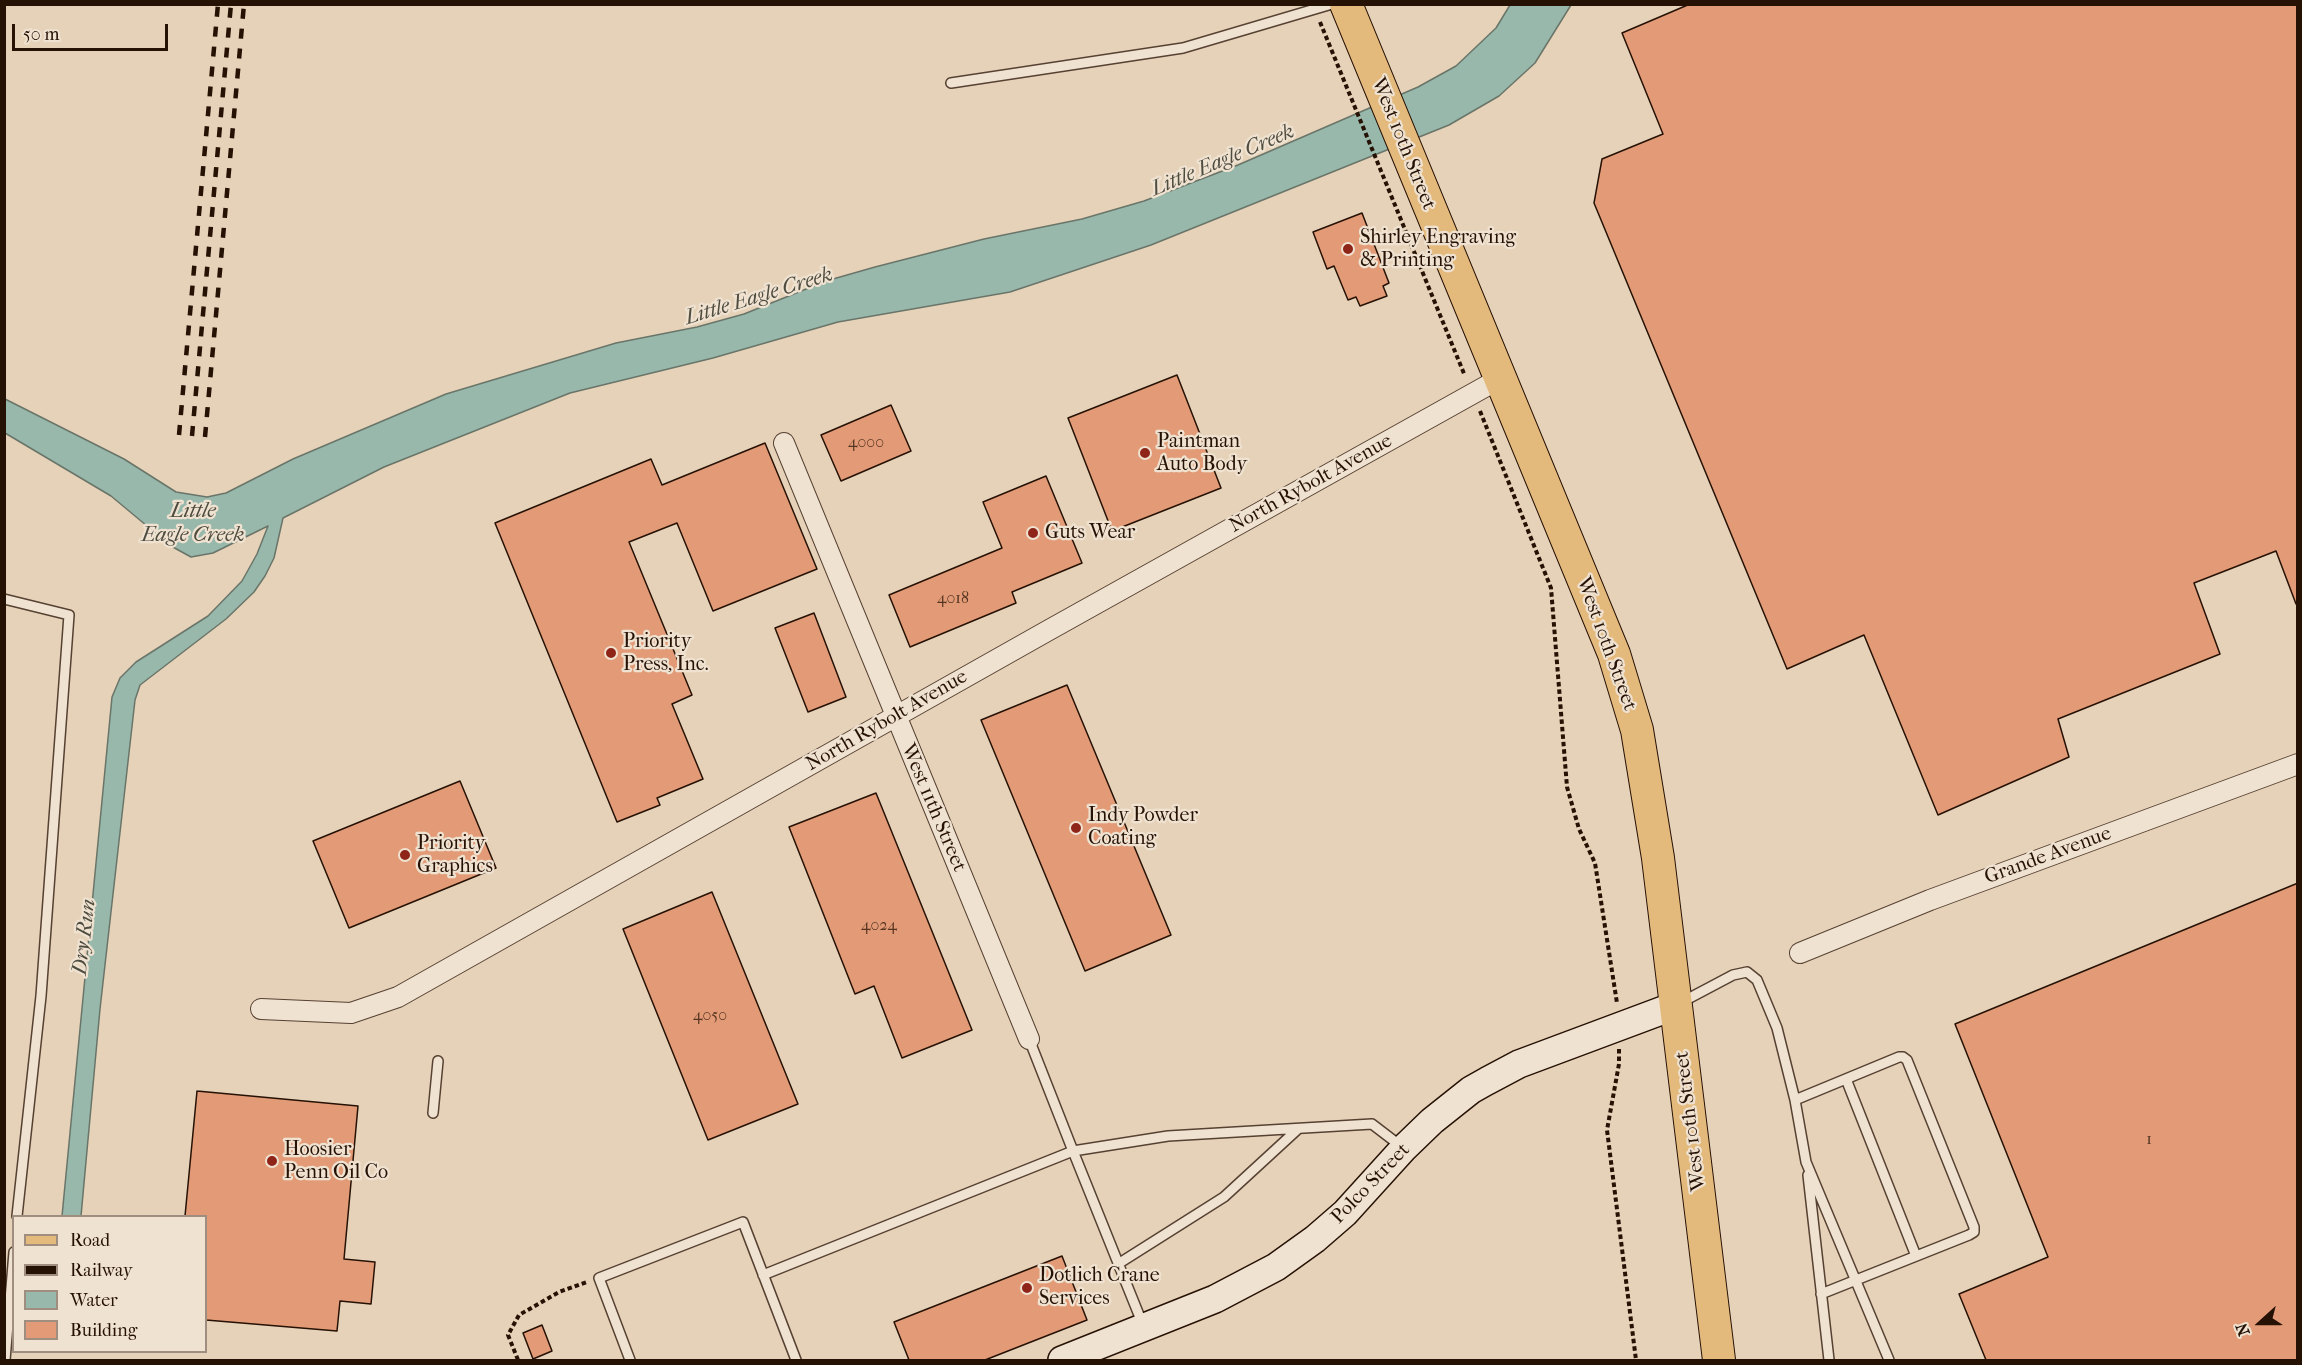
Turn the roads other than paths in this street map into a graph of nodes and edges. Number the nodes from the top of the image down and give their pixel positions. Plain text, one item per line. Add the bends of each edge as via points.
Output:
1 (1332, 4) edge
2 (1346, 4) edge
3 (951, 83) dead end
4 (1486, 386) junction
5 (784, 443) dead end
6 (4, 600) edge
7 (895, 717) junction
8 (2298, 764) edge
9 (1800, 953) dead end
10 (1677, 1005) junction
11 (261, 1009) dead end
12 (1029, 1039) joint
13 (438, 1061) dead end
14 (1846, 1078) junction
15 (1795, 1100) junction
16 (433, 1113) dead end
17 (1298, 1129) junction
18 (1404, 1148) junction
19 (1073, 1151) junction
20 (1806, 1162) junction
21 (17, 1215) edge
22 (1916, 1256) junction
23 (1118, 1264) junction
24 (763, 1275) junction
25 (12, 1276) edge
26 (1855, 1280) junction
27 (1821, 1294) junction
28 (1144, 1328) junction
29 (5, 1360) edge
30 (630, 1360) edge
31 (796, 1360) edge
32 (1062, 1360) edge
33 (1719, 1360) edge
34 (1829, 1360) edge
35 (1889, 1360) edge

1 - 3 lane via 1183,48
2 - 4 main road, West 10th Street via 1345,41 1425,198
4 - 7 street, North Rybolt Avenue
4 - 10 main road, West 10th Street via 1614,654 1637,730
5 - 7 street, West 11th Street
6 - 21 lane via 69,615 41,996
7 - 11 street, North Rybolt Avenue via 398,997 351,1013
7 - 12 street, West 11th Street
8 - 9 street, Grande Avenue via 1930,900
10 - 15 lane via 1733,975 1747,972 1757,980 1777,1029
10 - 18 street, Polco Street via 1519,1064 1487,1081 1440,1115
10 - 33 main road, West 10th Street
12 - 19 lane
13 - 16 lane
14 - 15 lane
14 - 22 lane
14 - 22 lane via 1899,1057 1907,1060 1974,1227 1969,1235
15 - 20 lane
17 - 18 lane via 1372,1124
17 - 19 lane via 1168,1136
17 - 23 lane via 1224,1197
18 - 28 street, Polco Street via 1345,1213 1276,1267 1215,1299
19 - 23 lane
19 - 24 lane
20 - 26 lane
20 - 27 lane
22 - 26 lane
23 - 28 lane
24 - 30 lane via 743,1222 599,1278
24 - 31 lane
25 - 29 lane
26 - 27 lane
26 - 35 lane
27 - 34 lane
28 - 32 street, Polco Street

